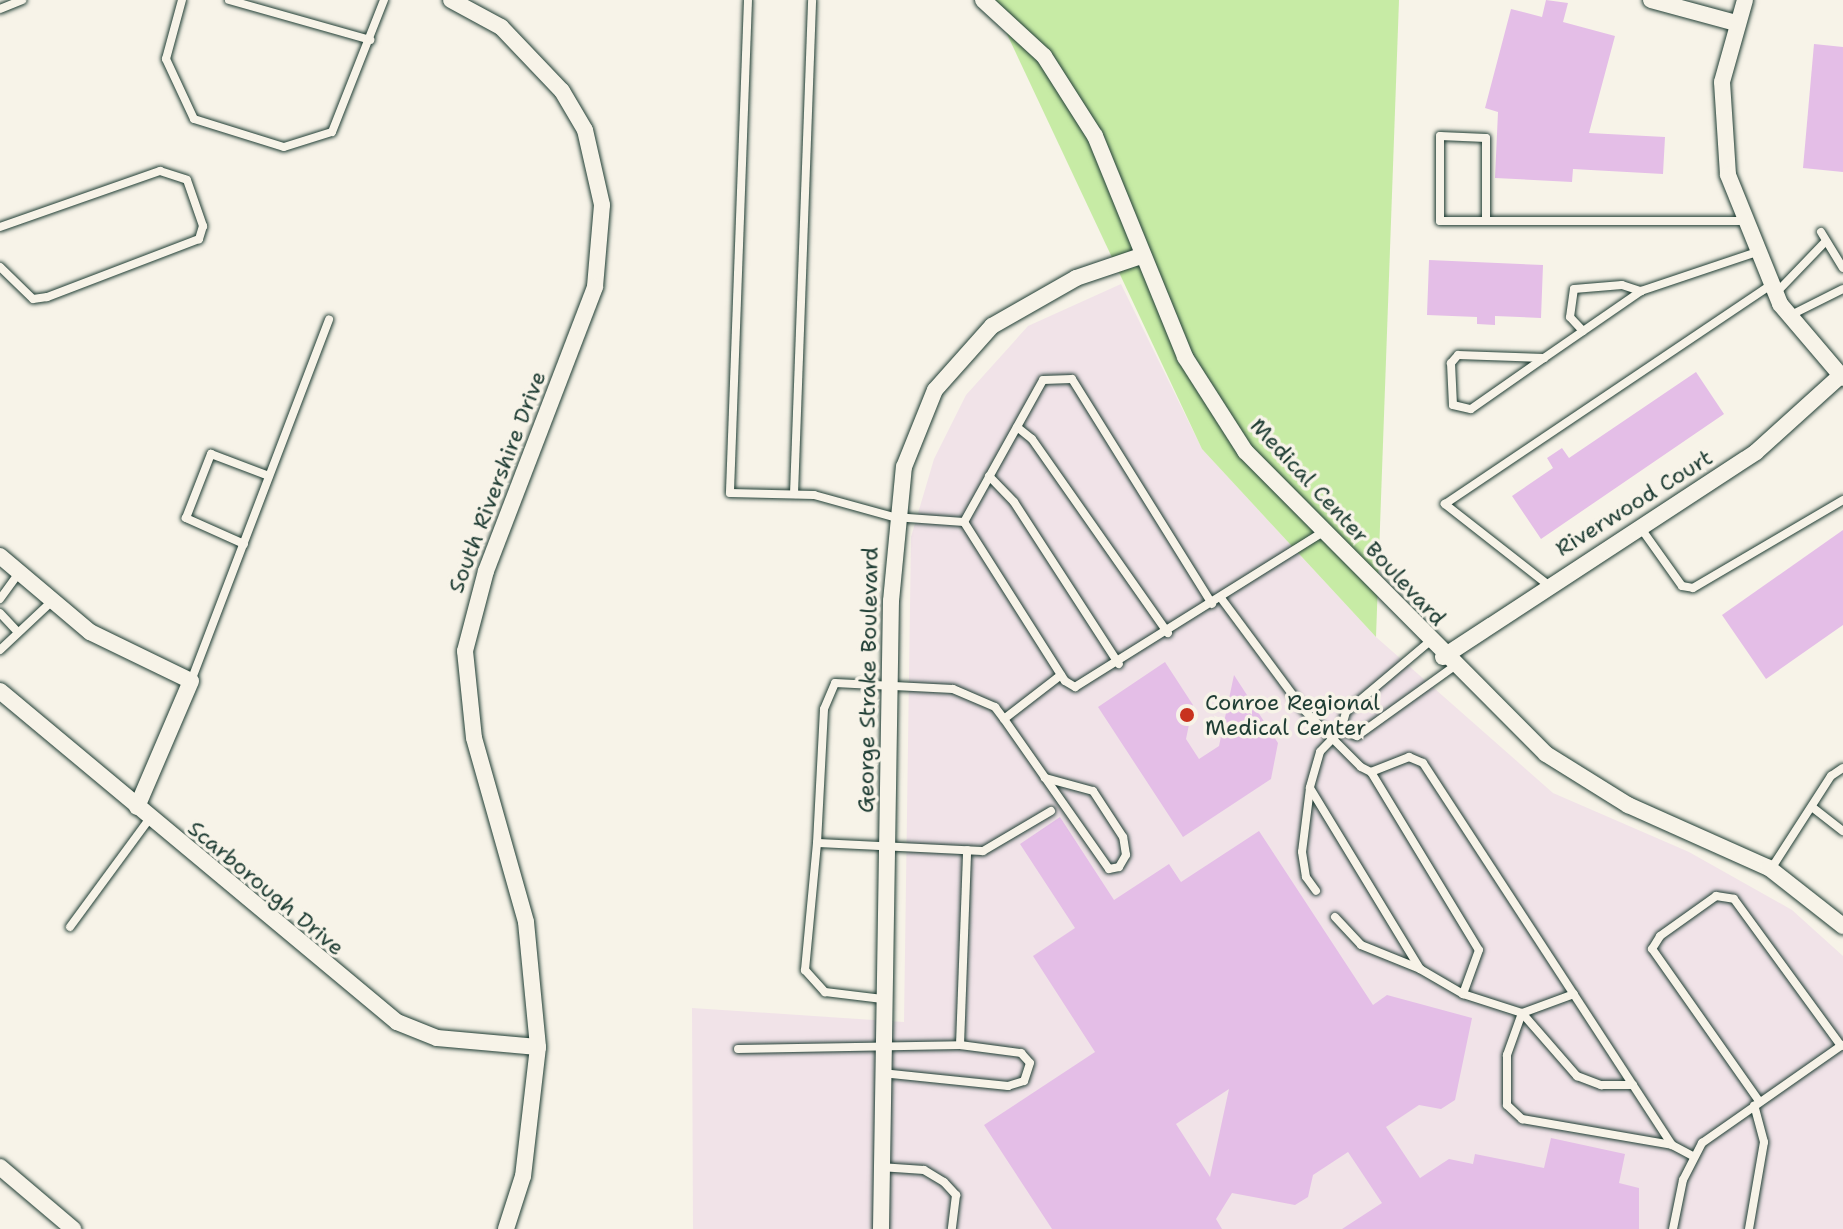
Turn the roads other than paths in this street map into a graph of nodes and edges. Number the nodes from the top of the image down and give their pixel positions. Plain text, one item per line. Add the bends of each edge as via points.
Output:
1 (22, 0) edge
2 (182, 0) edge
3 (229, 0) edge
4 (384, 0) edge
5 (451, 0) edge
6 (748, 0) edge
7 (812, 0) edge
8 (983, 0) edge
9 (1651, 0) edge
10 (1745, 0) edge
11 (0, 9) edge
12 (1736, 23) junction
13 (370, 40) junction
14 (1486, 221) junction
15 (1742, 221) junction
16 (0, 227) edge
17 (1821, 232) dead end
18 (1824, 243) junction
19 (1754, 253) junction
20 (1141, 256) junction
21 (0, 267) edge
22 (1843, 268) edge
23 (1843, 289) edge
24 (1772, 290) junction
25 (1641, 291) junction
26 (1788, 316) junction
27 (329, 319) dead end
28 (1583, 331) junction
29 (1544, 358) junction
30 (1842, 377) edge
31 (1017, 427) junction
32 (269, 476) junction
33 (989, 476) junction
34 (794, 494) junction
35 (1843, 500) edge
36 (894, 517) junction
37 (964, 522) junction
38 (1638, 525) junction
39 (1323, 532) junction
40 (244, 544) junction
41 (0, 556) edge
42 (18, 574) junction
43 (1547, 584) junction
44 (1221, 598) junction
45 (0, 599) edge
46 (50, 603) junction
47 (1212, 604) junction
48 (0, 613) edge
49 (18, 632) junction
50 (1168, 633) junction
51 (1429, 642) junction
52 (0, 650) edge
53 (1448, 662) junction
54 (1119, 664) junction
55 (1061, 675) junction
56 (191, 681) junction
57 (889, 682) junction
58 (0, 691) edge
59 (1004, 719) junction
60 (1341, 730) junction
61 (1331, 738) junction
62 (1843, 768) edge
63 (1371, 772) junction
64 (1045, 778) junction
65 (1310, 788) junction
66 (137, 807) junction
67 (1812, 807) junction
68 (1051, 811) dead end
69 (150, 818) junction
70 (1843, 831) edge
71 (817, 843) junction
72 (886, 847) junction
73 (967, 850) junction
74 (1771, 870) junction
75 (1316, 891) dead end
76 (1335, 917) dead end
77 (1843, 926) edge
78 (70, 927) dead end
79 (1420, 969) junction
80 (1463, 994) junction
81 (1574, 994) junction
82 (883, 999) junction
83 (1522, 1013) junction
84 (882, 1042) junction
85 (960, 1045) junction
86 (1842, 1045) edge
87 (538, 1047) junction
88 (738, 1049) dead end
89 (881, 1073) junction
90 (1633, 1085) junction
91 (1757, 1103) junction
92 (1672, 1145) junction
93 (1693, 1156) junction
94 (0, 1167) edge
95 (879, 1167) junction
96 (73, 1229) edge
97 (506, 1229) edge
98 (881, 1229) edge
99 (952, 1229) edge
100 (1673, 1229) edge
101 (1749, 1229) edge

1 - 11 lane
2 - 13 lane via 166,59 194,119 284,147 332,132
3 - 13 lane
4 - 13 lane
5 - 87 street, South Rivershire Drive via 501,27 562,91 585,130 602,205 595,287 486,571 465,651 474,738 526,922
6 - 34 lane via 730,493
7 - 34 lane
8 - 20 street, Medical Center Boulevard via 1044,56 1095,136
9 - 12 street
10 - 12 street
12 - 15 street via 1721,124
14 - 14 lane via 1486,138 1440,136 1440,221
14 - 15 lane
15 - 19 street
16 - 21 lane via 160,171 187,180 203,226 199,239 47,297 33,299
17 - 18 lane
18 - 22 lane
18 - 24 lane
19 - 24 street
19 - 25 lane
20 - 36 street, George Strake Boulevard via 1036,297 964,352 918,423
20 - 39 street, Medical Center Boulevard via 1185,357 1245,451
23 - 26 lane
24 - 26 street
24 - 43 lane via 1445,504
25 - 28 lane
25 - 28 lane via 1622,285 1574,289 1570,317
26 - 30 street
27 - 32 lane
28 - 29 lane
29 - 29 lane via 1471,409 1453,405 1451,363 1458,355
30 - 38 street, Riverwood Court via 1756,452
31 - 33 lane
31 - 47 lane via 1043,380 1072,379
31 - 50 lane via 1032,439
32 - 40 lane
32 - 40 lane via 211,454 186,518
33 - 37 lane
33 - 54 lane via 1014,502
34 - 36 lane
35 - 38 lane via 1693,588 1682,586
36 - 37 lane
36 - 57 street, George Strake Boulevard
37 - 55 lane
38 - 43 street, Riverwood Court
39 - 44 lane
39 - 51 street, Medical Center Boulevard
40 - 56 lane
41 - 42 street
42 - 45 lane
42 - 46 street
43 - 53 street, Riverwood Court
44 - 47 lane
44 - 61 lane
46 - 49 lane
46 - 56 street via 125,653
47 - 50 lane
48 - 49 lane
49 - 52 lane
50 - 54 lane
51 - 53 street, Medical Center Boulevard
51 - 60 lane via 1346,712
53 - 60 lane via 1357,736
53 - 74 street, Medical Center Boulevard via 1505,719 1584,781
54 - 55 lane via 1075,687
55 - 59 lane
56 - 66 street
57 - 59 lane via 953,689 995,707
57 - 71 lane via 835,683 826,693
57 - 72 street, George Strake Boulevard
58 - 66 street, Scarborough Drive
59 - 64 lane
60 - 61 lane
61 - 63 lane
61 - 65 lane via 1320,752
62 - 67 lane
63 - 80 lane via 1479,950
63 - 81 lane via 1409,757 1423,763
64 - 64 lane via 1109,869 1119,867 1126,855 1123,837 1093,791
65 - 75 lane via 1302,852
65 - 79 lane
66 - 69 street, Scarborough Drive
67 - 70 lane
67 - 74 lane
68 - 73 lane via 1009,841
69 - 78 lane
69 - 87 street, Scarborough Drive via 397,1022 437,1038
71 - 72 lane
71 - 82 lane via 805,970 810,983 825,992
72 - 73 lane
72 - 82 street, George Strake Boulevard
73 - 85 lane
74 - 77 street, Medical Center Boulevard
76 - 79 lane via 1361,945
79 - 80 lane
80 - 83 lane
81 - 83 lane
81 - 90 lane
82 - 84 street, George Strake Boulevard
83 - 90 lane via 1577,1076 1601,1085
83 - 92 lane via 1503,1087 1514,1112 1522,1119
84 - 85 lane
84 - 88 lane via 845,1050
84 - 89 street, George Strake Boulevard
85 - 89 lane via 1021,1053 1030,1063 1024,1081 1008,1086
86 - 91 lane
86 - 91 lane via 1734,899 1716,896 1660,936 1652,949
87 - 97 street, South Rivershire Drive via 523,1176
89 - 95 street, George Strake Boulevard
90 - 92 lane
91 - 93 lane
91 - 101 lane via 1764,1142
92 - 93 lane
93 - 100 lane
94 - 96 street
95 - 98 street, George Strake Boulevard
95 - 99 lane via 924,1170 944,1182 956,1195

